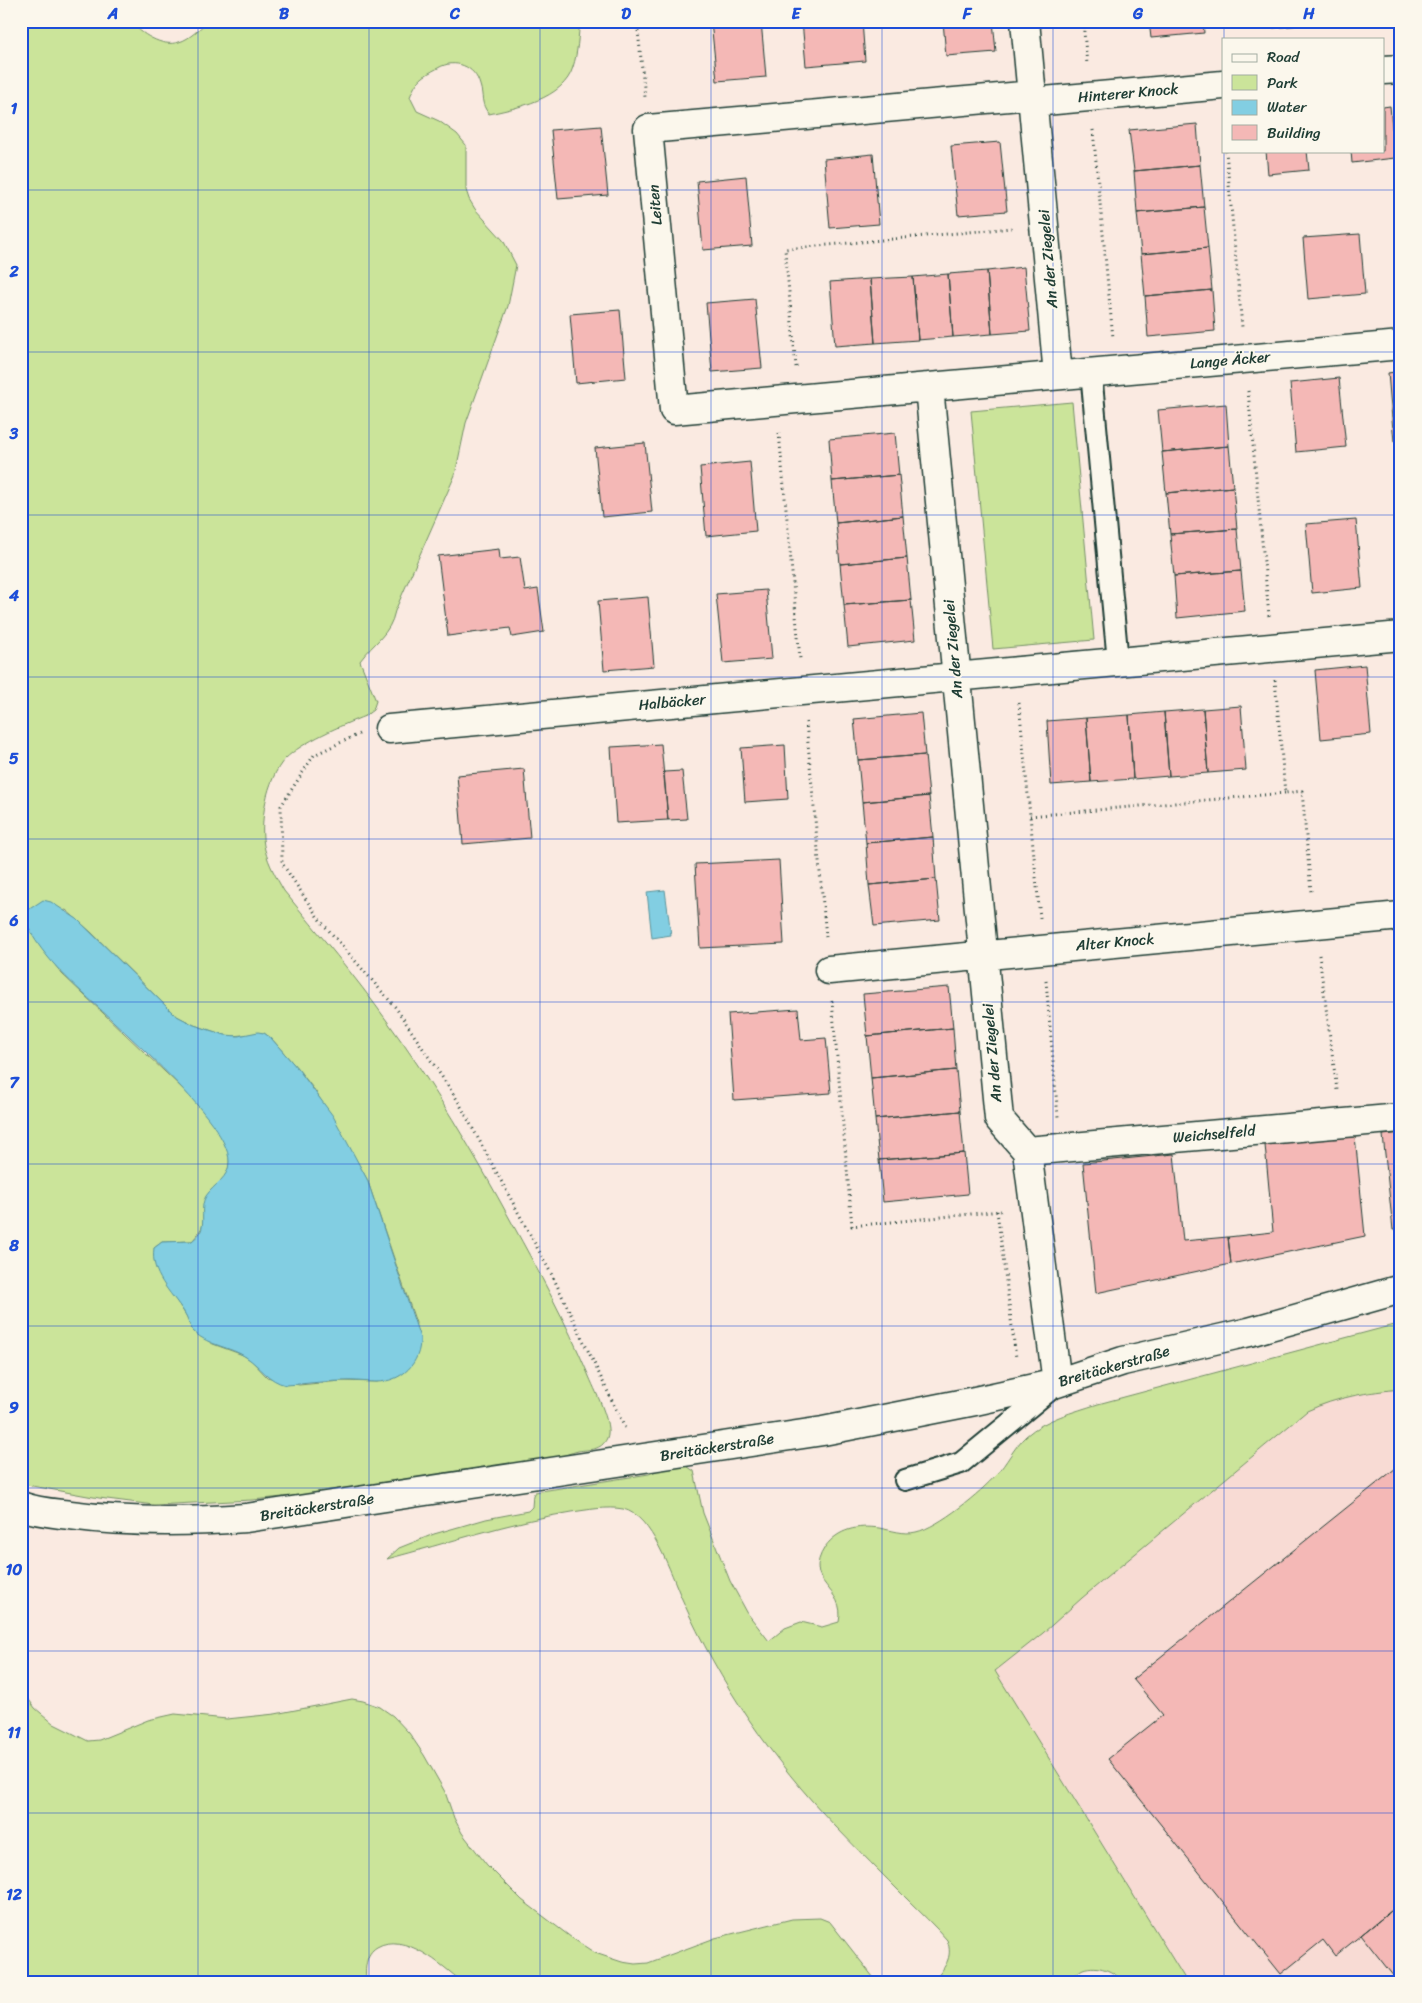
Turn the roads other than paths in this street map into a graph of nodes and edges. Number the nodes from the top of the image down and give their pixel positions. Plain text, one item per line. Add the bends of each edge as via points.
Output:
1 (1026, 21) edge
2 (1401, 69) edge
3 (1384, 70) edge
4 (1222, 85) edge
5 (1033, 99) junction
6 (1401, 345) edge
7 (1104, 371) junction
8 (1058, 375) junction
9 (929, 387) junction
10 (1401, 636) edge
11 (1118, 662) junction
12 (956, 676) junction
13 (389, 729) road end
14 (1401, 916) edge
15 (983, 954) junction
16 (829, 970) road end
17 (1401, 1118) edge
18 (1027, 1151) junction
19 (1401, 1289) edge
20 (1057, 1383) junction
21 (905, 1480) dead end
22 (21, 1506) edge

1 - 5 street, An der Ziegelei
2 - 3 street
4 - 5 street, Hinterer Knock
5 - 8 street, An der Ziegelei
5 - 9 street, Leiten via 648,130 674,410
6 - 7 street, Lange Äcker
7 - 8 street, Lange Äcker
7 - 11 lane
8 - 9 street
9 - 12 street, An der Ziegelei
10 - 11 street
11 - 12 street
12 - 13 street, Halbäcker
12 - 15 street, An der Ziegelei
14 - 15 street, Alter Knock
15 - 16 street, Alter Knock
15 - 18 street, An der Ziegelei via 999,1119
17 - 18 street, Weichselfeld
18 - 20 street
19 - 20 street, Breitäckerstraße via 1249,1332 1123,1361
20 - 21 lane via 961,1463
20 - 22 street, Breitäckerstraße via 824,1431 246,1518 137,1521 88,1518

